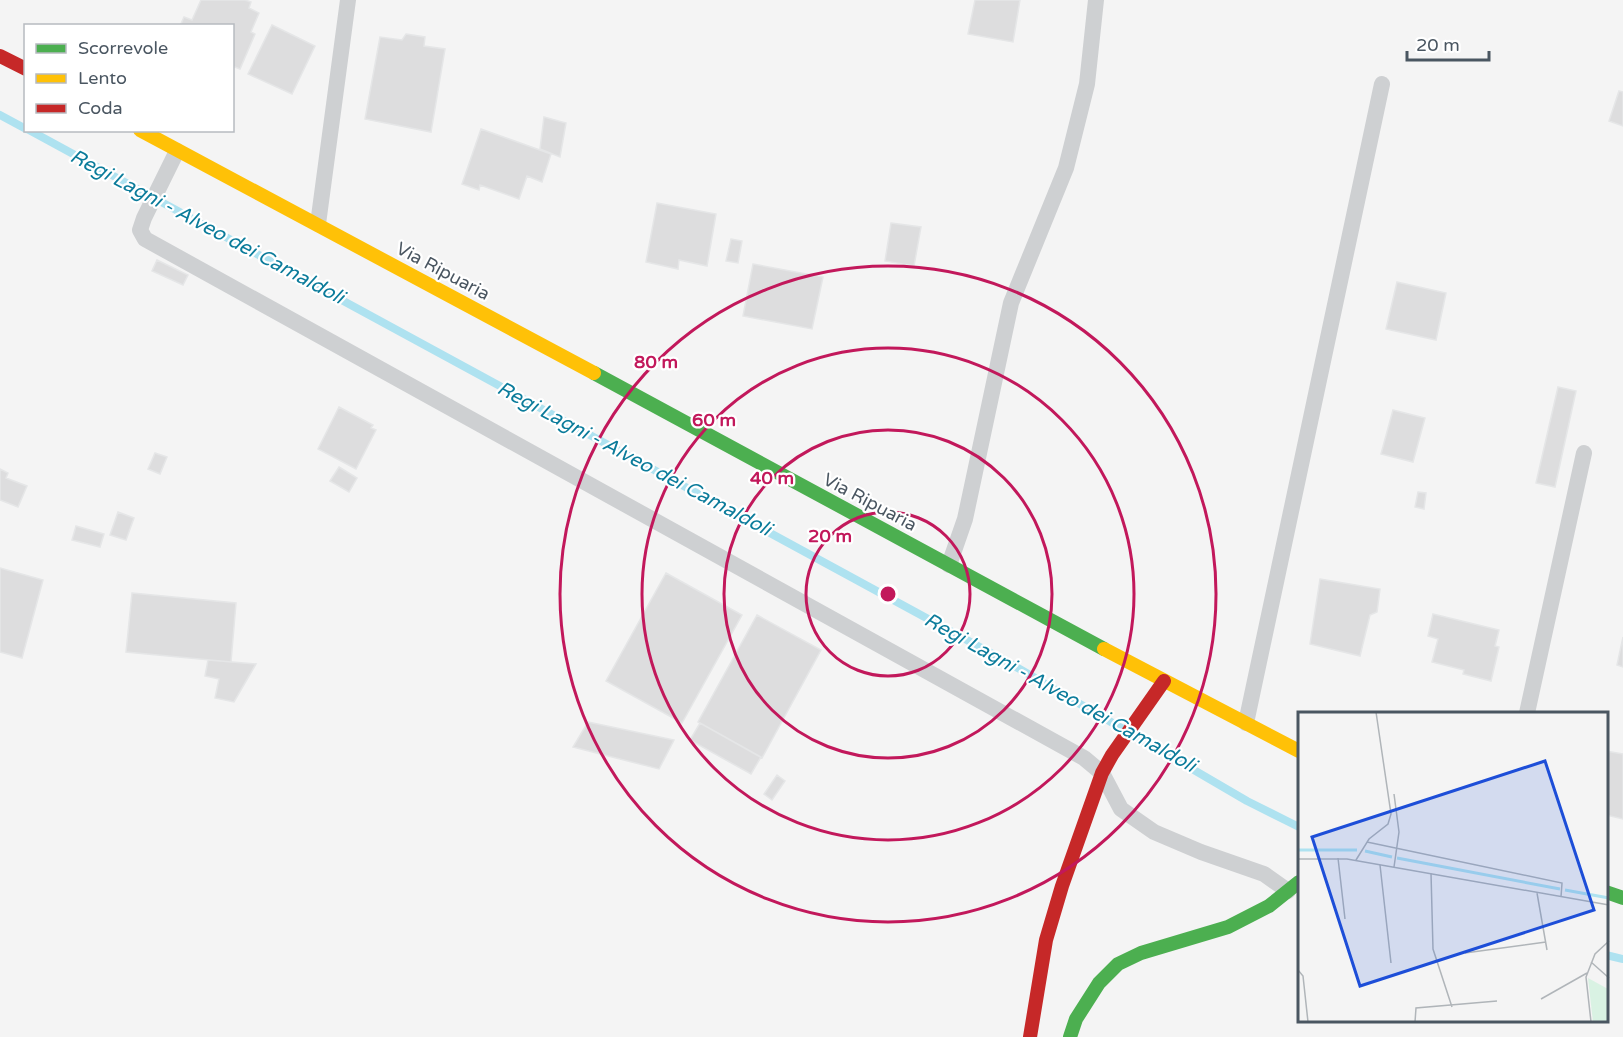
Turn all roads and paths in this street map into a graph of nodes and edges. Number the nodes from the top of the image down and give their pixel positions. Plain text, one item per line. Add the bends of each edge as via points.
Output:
1 (348, 0) edge
2 (1096, 0) edge
3 (0, 56) edge
4 (24, 68) edge
5 (1382, 84) dead end
6 (144, 132) edge
7 (177, 151) junction
8 (318, 224) junction
9 (1584, 453) dead end
10 (949, 565) junction
11 (1164, 681) junction
12 (1527, 712) edge
13 (1246, 723) junction
14 (1298, 750) edge
15 (1102, 773) junction
16 (1294, 886) edge
17 (1608, 893) edge
18 (1623, 898) edge
19 (1030, 1037) edge
20 (1070, 1037) edge

1 - 8 lane
2 - 10 lane via 1087,84 1065,168 1011,303 964,519
3 - 4 street
5 - 13 lane
6 - 7 street, Via Ripuaria
7 - 8 street, Via Ripuaria
7 - 15 lane via 144,218 140,230 145,239 1084,758
8 - 10 street, Via Ripuaria
9 - 12 lane
10 - 11 street, Via Ripuaria
11 - 13 street, Via Ripuaria
11 - 15 street
13 - 14 street, Via Ripuaria
15 - 16 lane via 1121,809 1154,832
15 - 19 street via 1046,940
16 - 20 street via 1269,906 1228,927 1141,953 1118,964 1099,983 1076,1019
17 - 18 street

